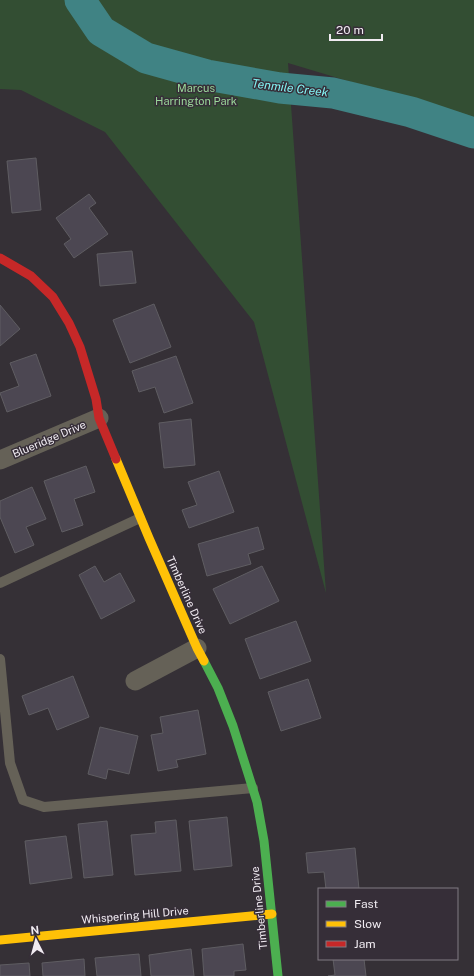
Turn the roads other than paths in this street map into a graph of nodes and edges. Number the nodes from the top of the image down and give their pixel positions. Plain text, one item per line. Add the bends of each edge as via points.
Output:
1 (0, 258) edge
2 (99, 418) junction
3 (0, 460) edge
4 (140, 518) junction
5 (0, 583) edge
6 (198, 648) junction
7 (0, 659) edge
8 (135, 681) dead end
9 (253, 788) junction
10 (272, 914) junction
11 (0, 940) edge
12 (278, 976) edge

1 - 2 street, Timberline Drive via 31,276 53,297 65,316 80,347
2 - 3 street, Blueridge Drive
2 - 4 street, Timberline Drive
4 - 5 lane
4 - 6 street, Timberline Drive
6 - 8 street
6 - 9 street, Timberline Drive via 233,726
7 - 9 lane via 10,763 23,800 44,807
9 - 10 street, Timberline Drive via 264,841
10 - 11 street, Whispering Hill Drive
10 - 12 street, Timberline Drive

